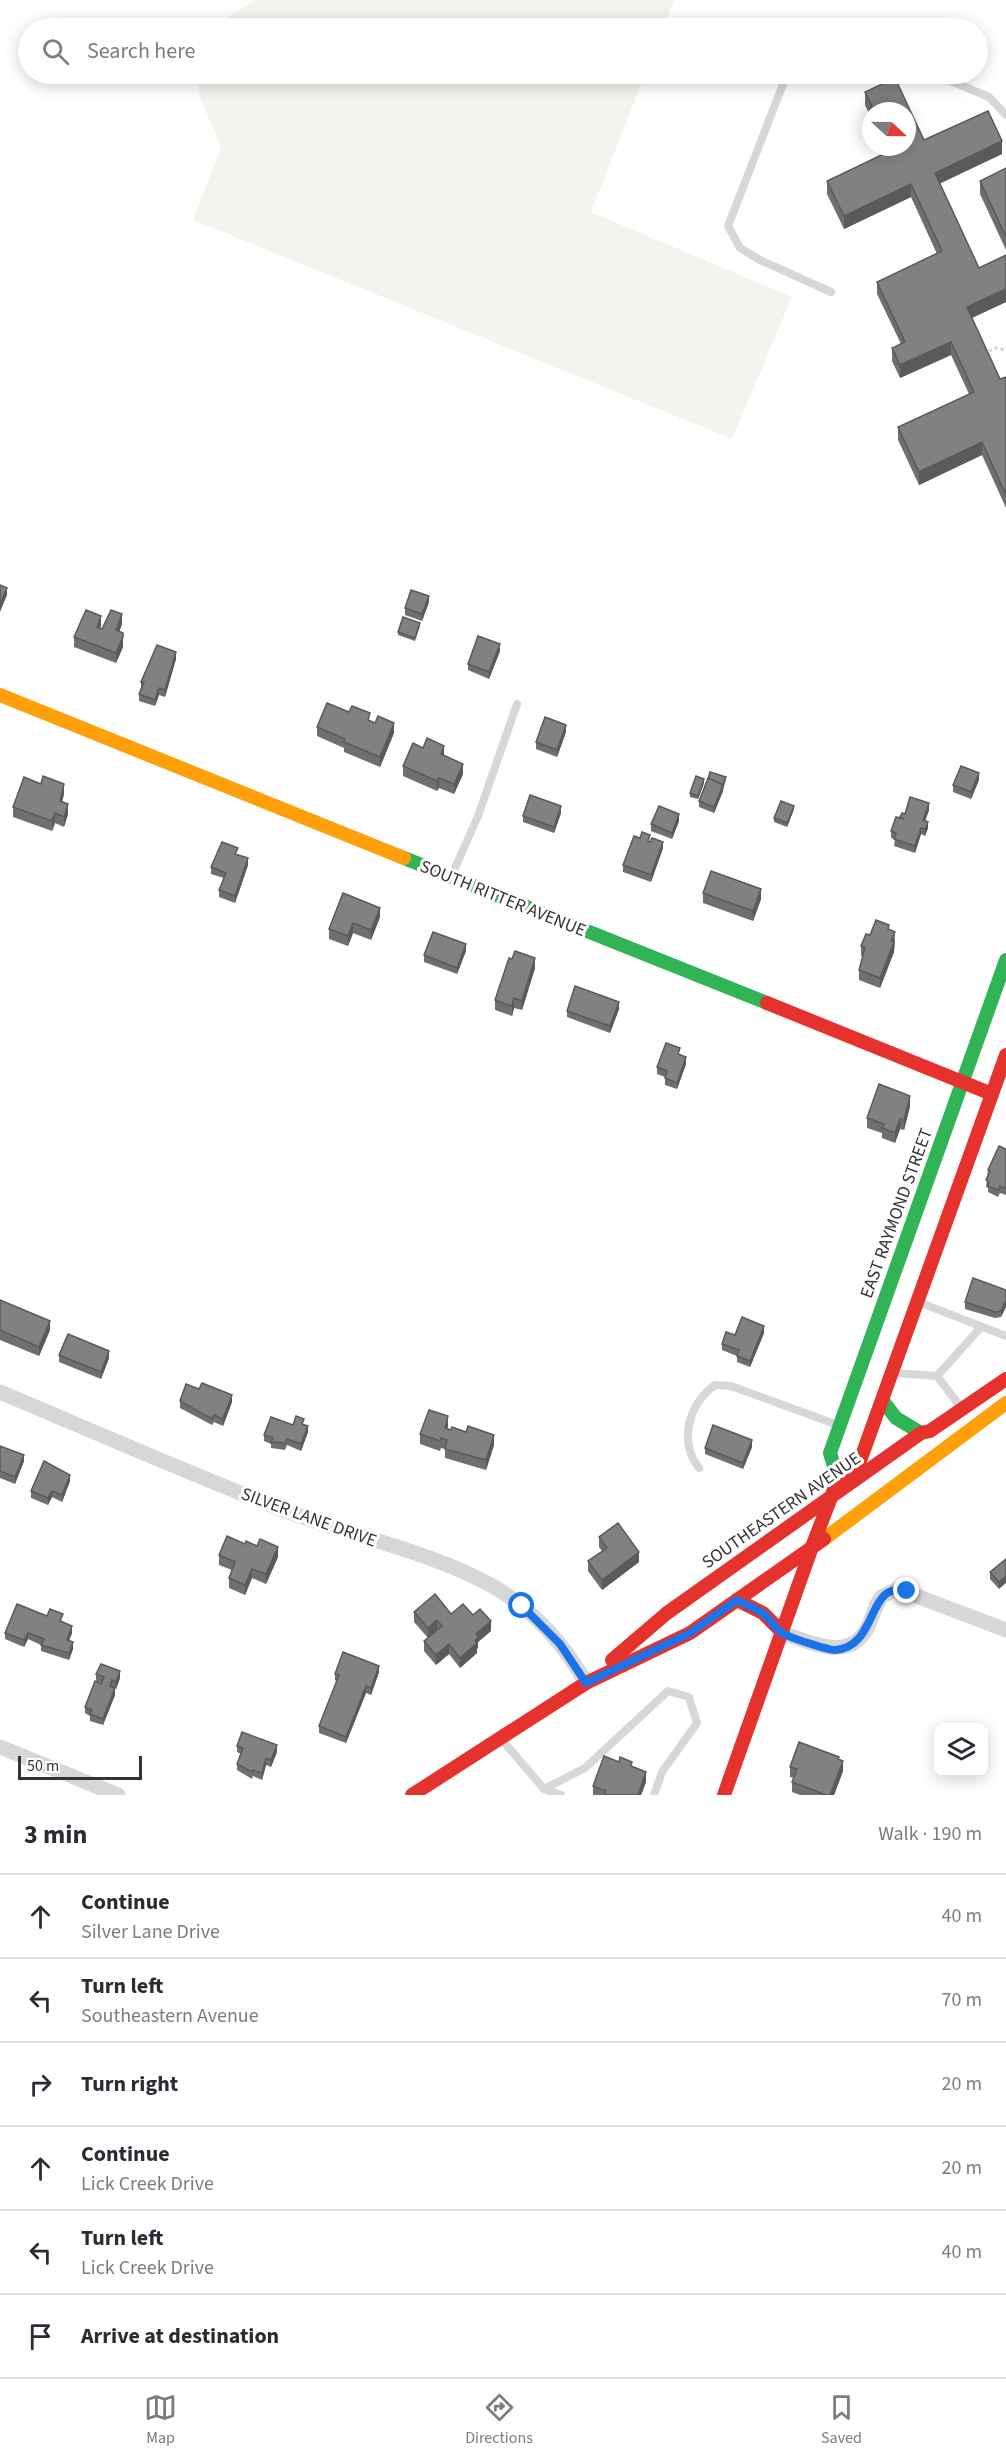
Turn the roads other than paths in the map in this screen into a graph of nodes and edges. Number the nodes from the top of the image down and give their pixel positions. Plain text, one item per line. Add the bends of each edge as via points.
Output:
1 (782, 84) edge
2 (958, 84) edge
3 (1006, 115) edge
4 (831, 292) dead end
5 (0, 695) edge
6 (517, 704) dead end
7 (451, 877) junction
8 (1006, 960) edge
9 (1006, 1055) edge
10 (963, 1082) junction
11 (999, 1097) edge
12 (918, 1302) junction
13 (981, 1326) junction
14 (1006, 1336) edge
15 (893, 1372) junction
16 (937, 1376) junction
17 (1006, 1378) edge
18 (0, 1392) edge
19 (883, 1401) junction
20 (1006, 1403) edge
21 (962, 1408) junction
22 (840, 1426) junction
23 (921, 1433) junction
24 (699, 1468) dead end
25 (838, 1479) junction
26 (831, 1498) junction
27 (812, 1547) junction
28 (737, 1600) junction
29 (1006, 1630) edge
30 (783, 1634) junction
31 (586, 1683) junction
32 (501, 1738) junction
33 (0, 1747) edge
34 (544, 1789) junction
35 (118, 1795) edge
36 (412, 1795) edge
37 (561, 1795) edge
38 (654, 1795) edge
39 (724, 1795) edge

1 - 4 lane via 728,226 740,248
2 - 3 lane via 989,97
5 - 7 main road, SOUTH RITTER AVENUE
6 - 7 lane via 478,816
7 - 10 main road, SOUTH RITTER AVENUE
8 - 10 main road, EAST RAYMOND STREET
9 - 11 main road
10 - 11 main road, SOUTH RITTER AVENUE
10 - 22 main road, EAST RAYMOND STREET
11 - 12 main road
12 - 13 lane
12 - 15 main road
13 - 14 lane
13 - 16 lane
15 - 16 lane
15 - 19 main road
16 - 21 lane
17 - 21 main road, SOUTHEASTERN AVENUE
18 - 31 street, SILVER LANE DRIVE via 287,1511 477,1578 510,1597 540,1622
19 - 23 main road via 896,1418
19 - 25 main road via 860,1461
20 - 27 main road, SOUTHEASTERN AVENUE
21 - 23 main road, SOUTHEASTERN AVENUE
22 - 24 lane via 731,1386 715,1384 702,1395 686,1438 690,1457
22 - 25 main road, EAST RAYMOND STREET via 830,1454
23 - 26 main road, SOUTHEASTERN AVENUE
25 - 26 main road
26 - 27 main road
26 - 31 main road, SOUTHEASTERN AVENUE via 666,1613
27 - 28 main road, SOUTHEASTERN AVENUE
27 - 30 main road
28 - 30 main road via 763,1613
28 - 31 main road, SOUTHEASTERN AVENUE via 690,1633
29 - 30 street via 898,1589 882,1596 866,1631 851,1644 834,1650
30 - 39 main road
31 - 32 main road, SOUTHEASTERN AVENUE
32 - 34 lane
32 - 36 main road, SOUTHEASTERN AVENUE
33 - 35 street
34 - 37 lane
34 - 38 lane via 585,1768 668,1691 689,1697 697,1723 662,1772

